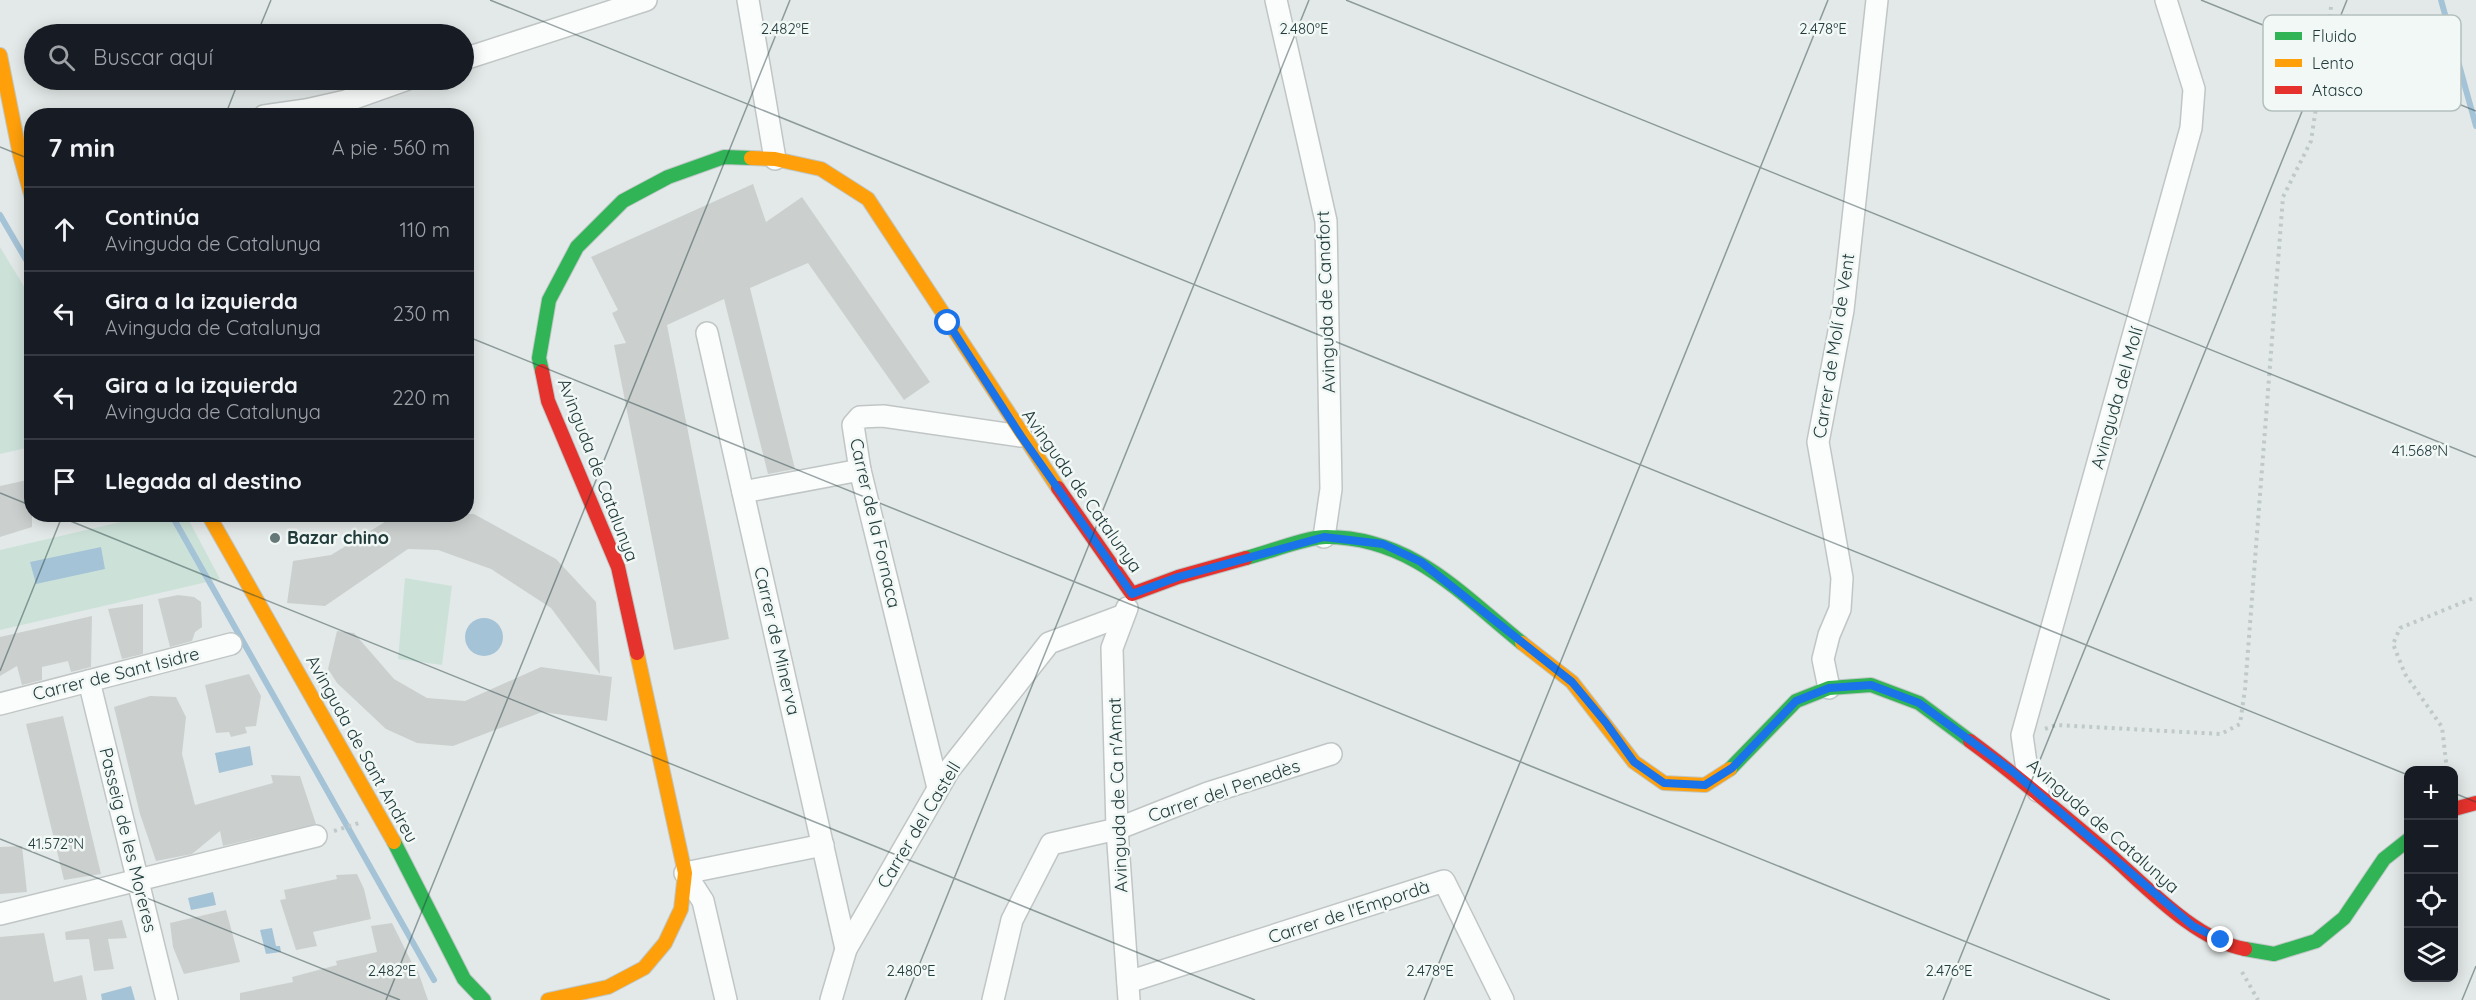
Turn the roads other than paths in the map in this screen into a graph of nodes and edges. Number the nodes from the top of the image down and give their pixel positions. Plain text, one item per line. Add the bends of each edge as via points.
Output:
1 (646, 0) edge
2 (748, 0) edge
3 (1276, 0) edge
4 (1877, 0) edge
5 (2166, 0) edge
6 (0, 55) edge
7 (474, 56) edge
8 (375, 90) edge
9 (9, 100) junction
10 (315, 108) edge
11 (0, 122) edge
12 (775, 159) junction
13 (24, 164) edge
14 (707, 333) dead end
15 (1021, 436) junction
16 (860, 470) junction
17 (743, 492) junction
18 (213, 522) edge
19 (1324, 537) junction
20 (1132, 594) junction
21 (1124, 615) junction
22 (231, 644) dead end
23 (89, 681) junction
24 (1829, 688) junction
25 (0, 704) edge
26 (1331, 754) dead end
27 (938, 788) junction
28 (2040, 795) junction
29 (2476, 803) edge
30 (2458, 807) edge
31 (1117, 829) junction
32 (316, 836) road end
33 (2404, 844) edge
34 (823, 845) junction
35 (685, 873) junction
36 (138, 880) junction
37 (0, 914) edge
38 (846, 949) junction
39 (1129, 991) edge
40 (167, 1000) edge
41 (484, 1000) edge
42 (549, 1000) edge
43 (726, 1000) edge
44 (831, 1000) edge
45 (993, 1000) edge
46 (1503, 1000) edge

1 - 7 street
2 - 12 street
3 - 19 street, Avinguda de Canafort via 1326,220 1331,489
4 - 24 street, Carrer de Molí de Vent via 1843,310 1818,442 1842,578 1839,609 1824,659
5 - 28 street, Avinguda del Molí via 2194,89 2191,128 2022,735 2031,779
6 - 9 street
8 - 10 street
9 - 11 street
9 - 13 street
12 - 15 street, Avinguda de Catalunya via 821,169 868,199
12 - 35 street, Avinguda de Catalunya via 724,157 668,177 623,201 577,247 549,300 539,358 548,401 618,567
14 - 17 street, Carrer de Minerva
15 - 16 street, Carrer de la Fornaca via 893,417 860,417 853,425
15 - 20 street, Avinguda de Catalunya
16 - 17 street
16 - 27 street, Carrer de la Fornaca
17 - 34 street, Carrer de Minerva
18 - 41 street, Avinguda de Sant Andreu via 381,816 464,979
19 - 20 street, Avinguda de Catalunya via 1178,577
19 - 24 street, Avinguda de Catalunya via 1383,544 1421,562 1572,682 1634,762 1664,783 1705,785 1732,768 1796,701
20 - 21 street, Avinguda de Ca n'Amat
21 - 27 street, Carrer del Castell via 1048,643
21 - 31 street, Avinguda de Ca n'Amat via 1112,648
22 - 23 street, Carrer de Sant Isidre
23 - 25 street, Carrer de Sant Isidre
23 - 36 street, Passeig de les Moreres
24 - 28 street, Avinguda de Catalunya via 1871,685 1919,703
26 - 31 street, Carrer del Penedès via 1208,793
27 - 38 street, Carrer del Castell
28 - 33 street, Avinguda de Catalunya via 2193,926 2234,947 2274,954 2316,941 2344,918 2384,859
29 - 30 street
31 - 39 street, Avinguda de Ca n'Amat
31 - 45 street, Carrer del Penedès via 1051,844 1012,920
32 - 36 street
34 - 35 street
34 - 38 street, Carrer de Minerva
35 - 42 street, Avinguda de Catalunya via 681,909 665,943 644,968 608,987
35 - 43 street via 703,901
36 - 37 street
36 - 40 street, Passeig de les Moreres
38 - 44 street, Carrer del Castell
39 - 46 street, Carrer de l'Empordà via 1444,881

